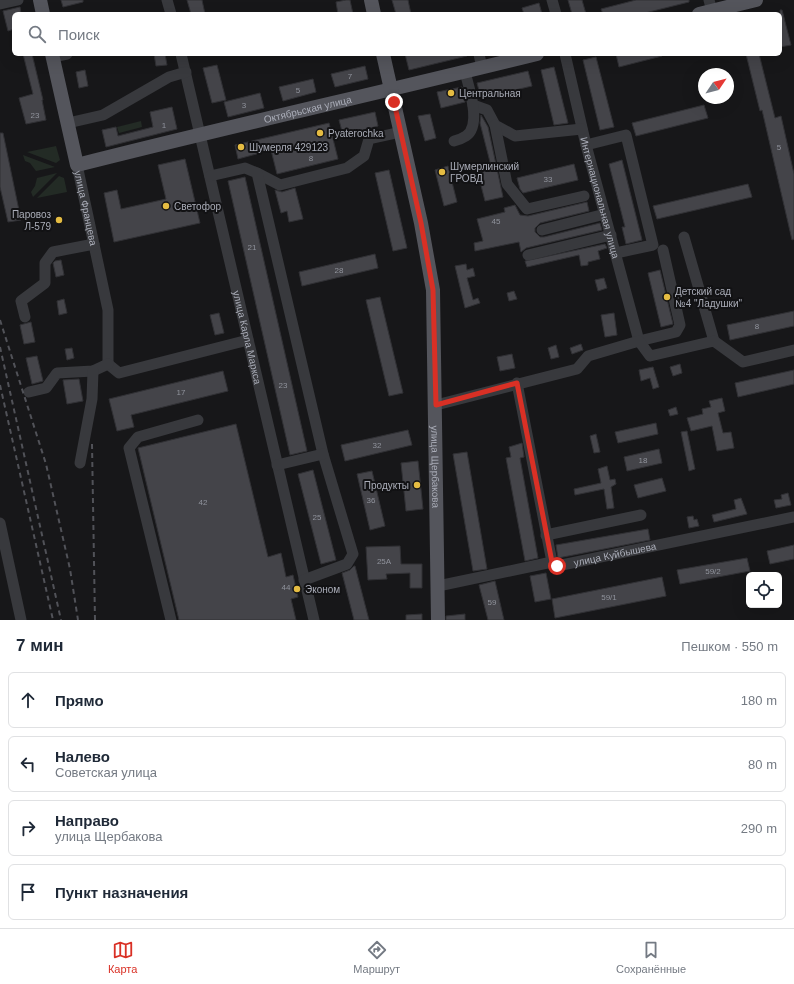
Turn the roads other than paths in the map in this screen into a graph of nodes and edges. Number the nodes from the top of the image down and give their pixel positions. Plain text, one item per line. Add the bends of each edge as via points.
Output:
1 (18, 0) edge
2 (40, 0) edge
3 (167, 0) edge
4 (371, 0) edge
5 (552, 0) edge
6 (756, 0) edge
7 (0, 4) edge
8 (707, 8) edge
9 (43, 12) edge
10 (170, 12) edge
11 (374, 12) edge
12 (555, 12) edge
13 (52, 56) edge
14 (182, 56) edge
15 (384, 56) edge
16 (521, 56) edge
17 (565, 56) edge
18 (480, 61) edge
19 (186, 72) junction
20 (465, 72) junction
21 (392, 90) junction
22 (473, 104) junction
23 (68, 123) junction
24 (495, 125) junction
25 (582, 129) junction
26 (401, 132) junction
27 (200, 133) junction
28 (454, 141) dead end
29 (586, 145) junction
30 (77, 165) junction
31 (257, 173) junction
32 (210, 176) junction
33 (584, 196) dead end
34 (605, 214) junction
35 (542, 230) dead end
36 (611, 235) junction
37 (684, 237) dead end
38 (94, 244) junction
39 (662, 250) dead end
40 (616, 253) junction
41 (528, 255) dead end
42 (25, 317) dead end
43 (248, 340) junction
44 (639, 341) junction
45 (714, 341) junction
46 (794, 350) edge
47 (108, 364) junction
48 (93, 371) junction
49 (517, 383) junction
50 (29, 392) dead end
51 (436, 405) junction
52 (198, 420) dead end
53 (322, 454) junction
54 (80, 463) dead end
55 (277, 465) junction
56 (641, 516) dead end
57 (794, 517) edge
58 (0, 523) edge
59 (546, 535) junction
60 (552, 562) junction
61 (304, 580) junction
62 (438, 586) junction
63 (21, 620) edge
64 (171, 620) edge
65 (314, 620) edge
66 (438, 620) edge

1 - 7 street
2 - 9 main road
3 - 10 street
4 - 11 main road
5 - 12 street
6 - 8 main road
13 - 23 main road, улица Францева
14 - 19 street, улица Карла Маркса
15 - 21 main road, улица Щербакова
16 - 18 main road, Октябрьская улица
17 - 25 street, Интернациональная улица
18 - 20 main road, Октябрьская улица
19 - 23 street via 170,77 103,115
19 - 27 street, улица Карла Маркса
20 - 21 main road, Октябрьская улица
20 - 22 street
21 - 26 main road, улица Щербакова
21 - 27 main road, Октябрьская улица
22 - 24 street via 487,110
22 - 28 street via 475,124 467,135
23 - 30 main road, улица Францева
24 - 25 street via 515,136
24 - 33 street via 507,184 527,209
25 - 29 street, Интернациональная улица
26 - 31 street via 369,139 364,156 347,168 280,185
26 - 51 main road, улица Щербакова via 433,290
27 - 30 main road, Октябрьская улица
27 - 32 street, улица Карла Маркса
29 - 34 street, Интернациональная улица
29 - 40 street via 626,135 653,245
30 - 38 street, улица Францева
31 - 32 street via 245,168
31 - 53 street
32 - 43 street, улица Карла Маркса
34 - 35 street
34 - 36 street, Интернациональная улица
36 - 40 street, Интернациональная улица
36 - 41 street
37 - 45 street
38 - 42 street via 53,252 45,263 45,283 21,302
38 - 47 street, улица Францева via 108,310
39 - 44 street via 680,325 676,332
40 - 44 street, Интернациональная улица
43 - 47 street via 120,373
43 - 55 street, улица Карла Маркса
44 - 45 street via 650,356
44 - 49 street via 588,356 577,369
45 - 46 street via 743,362
47 - 48 street
48 - 50 street via 57,373 46,388
48 - 54 street via 92,399
49 - 51 street
49 - 59 street
51 - 62 main road, улица Щербакова
52 - 64 street via 138,437 129,448
53 - 55 street
53 - 61 street via 354,554 347,564
55 - 61 street, улица Карла Маркса
56 - 59 street
57 - 60 street, улица Куйбышева via 557,566
58 - 63 street
59 - 60 street
60 - 62 street, улица Куйбышева
61 - 65 street, улица Карла Маркса
62 - 66 main road, улица Щербакова

